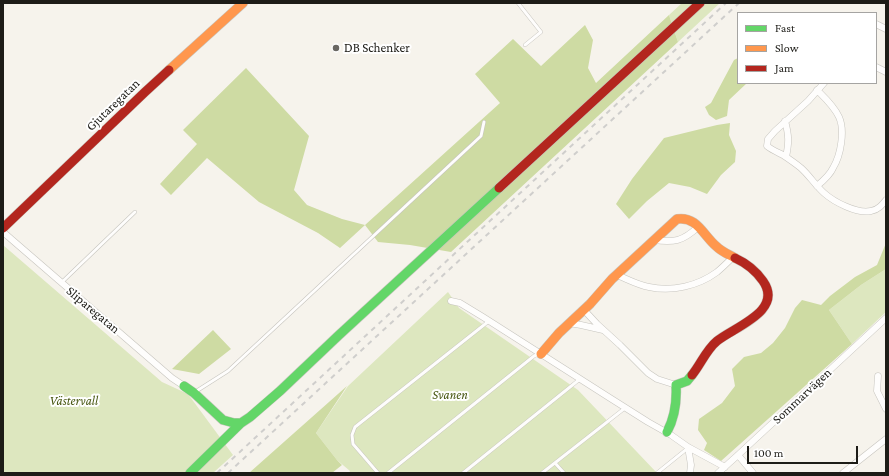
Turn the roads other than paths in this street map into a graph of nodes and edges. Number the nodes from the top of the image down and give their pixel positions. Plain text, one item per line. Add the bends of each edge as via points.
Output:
1 (243, 3) edge
2 (518, 3) edge
3 (700, 3) edge
4 (877, 24) edge
5 (886, 29) edge
6 (525, 45) dead end
7 (877, 68) edge
8 (886, 72) edge
9 (823, 84) edge
10 (817, 90) junction
11 (785, 121) junction
12 (484, 122) dead end
13 (786, 157) junction
14 (817, 186) junction
15 (886, 200) edge
16 (135, 212) dead end
17 (698, 226) junction
18 (3, 228) edge
19 (3, 232) edge
20 (654, 240) junction
21 (733, 257) junction
22 (617, 274) junction
23 (61, 283) junction
24 (451, 301) dead end
25 (584, 310) junction
26 (886, 318) edge
27 (489, 321) junction
28 (569, 323) junction
29 (604, 331) junction
30 (541, 354) junction
31 (878, 376) dead end
32 (580, 379) junction
33 (676, 385) junction
34 (184, 386) joint
35 (194, 393) junction
36 (625, 408) junction
37 (886, 409) edge
38 (241, 423) junction
39 (667, 432) junction
40 (886, 439) edge
41 (688, 447) junction
42 (738, 456) junction
43 (555, 463) junction
44 (725, 467) junction
45 (190, 473) edge
46 (378, 473) edge
47 (388, 473) edge
48 (463, 473) edge
49 (542, 473) edge
50 (564, 473) edge
51 (657, 473) edge
52 (690, 473) edge
53 (718, 473) edge
54 (754, 473) edge
55 (843, 473) edge

1 - 18 street, Gjutaregatan via 145,92
2 - 6 lane via 541,32
3 - 38 street via 280,391
4 - 5 street
7 - 8 street
9 - 10 street
10 - 11 street
10 - 14 street via 839,117 842,142 833,168
11 - 13 street via 789,132
11 - 13 street via 768,139 768,146
12 - 35 lane via 481,136 228,371
13 - 14 street via 802,169
14 - 15 street via 838,204 856,210 870,212
16 - 23 lane
17 - 20 street via 675,242
17 - 20 street via 686,218 677,219
17 - 21 street via 722,251
19 - 23 street, Sliparegatan
20 - 22 street
21 - 22 street via 705,279 675,289 648,287
21 - 33 street via 744,262 765,283 768,299 757,316 718,340 707,352 692,377
22 - 25 street
23 - 34 street, Sliparegatan
24 - 27 street via 460,303
25 - 28 street
25 - 29 street
26 - 42 street, Sommarvägen
27 - 30 street
27 - 46 lane via 355,427 352,435 354,444
28 - 29 street
28 - 30 street
29 - 33 street via 648,373
30 - 32 street
30 - 47 lane via 534,356
31 - 37 street via 877,391
32 - 36 street
32 - 48 lane
33 - 39 street via 675,414
34 - 35 street
35 - 38 street via 223,420
36 - 39 street
36 - 43 lane
38 - 45 street
39 - 41 street
40 - 55 street
41 - 44 street
41 - 51 lane
41 - 52 street
42 - 44 street, Sommarvägen
42 - 54 street
43 - 49 lane
43 - 50 lane
44 - 53 street, Sommarvägen

